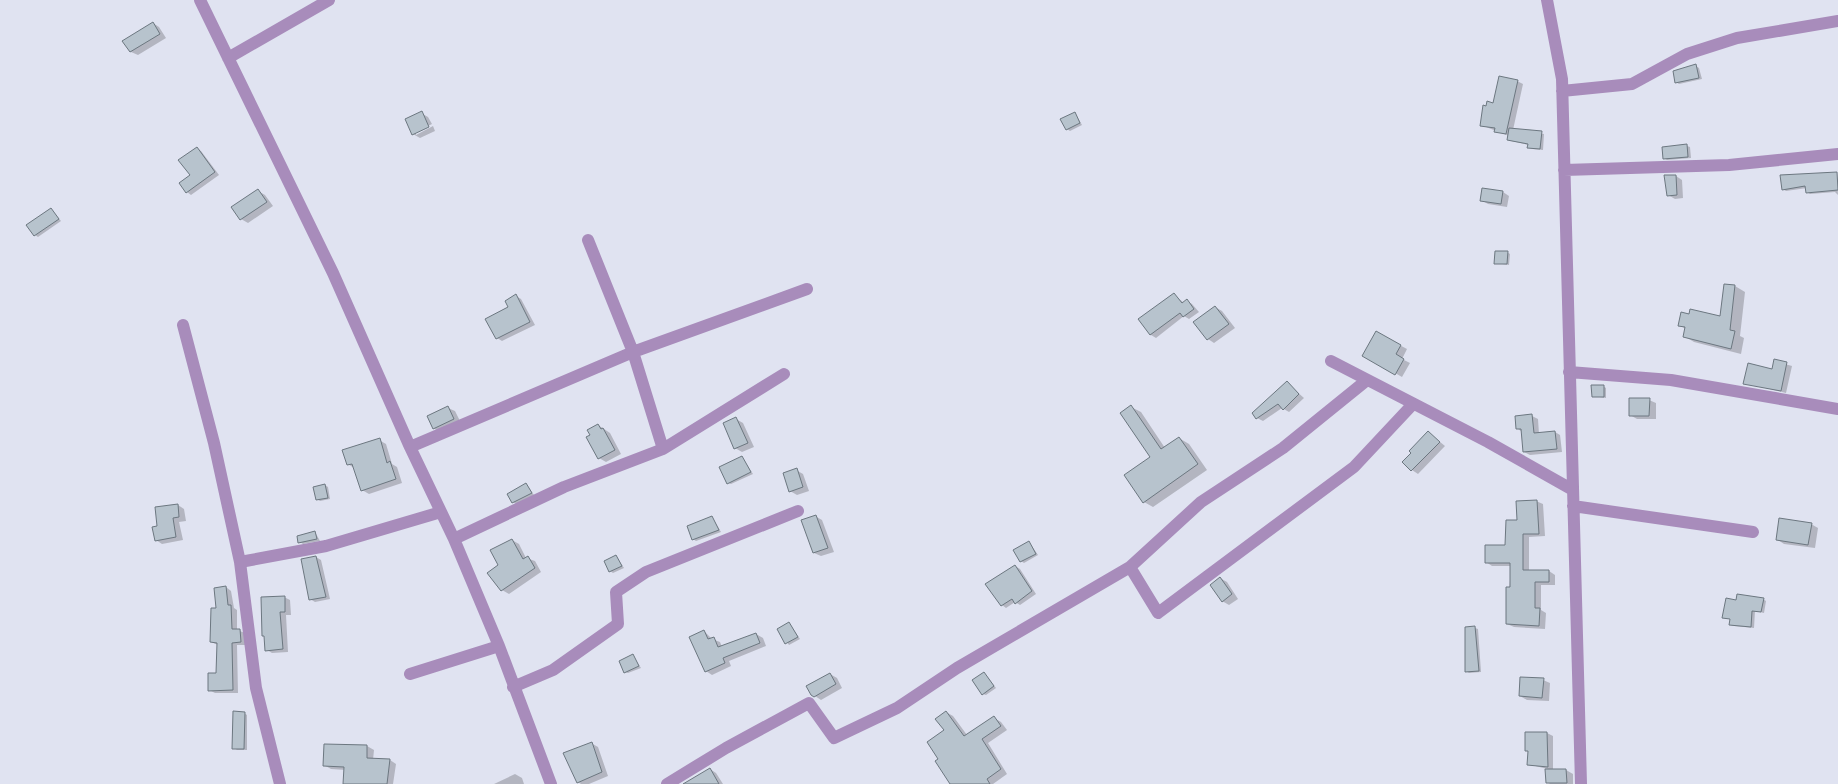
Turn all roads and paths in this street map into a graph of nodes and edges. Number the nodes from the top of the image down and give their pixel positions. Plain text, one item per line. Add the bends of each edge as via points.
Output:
1 (200, 0) edge
2 (329, 0) edge
3 (1547, 0) edge
4 (1838, 22) edge
5 (228, 58) junction
6 (1562, 91) junction
7 (1838, 154) edge
8 (1564, 170) junction
9 (588, 240) dead end
10 (807, 289) dead end
11 (183, 325) dead end
12 (633, 352) junction
13 (1331, 361) dead end
14 (1569, 372) junction
15 (784, 374) dead end
16 (1367, 380) junction
17 (1414, 404) junction
18 (1838, 409) edge
19 (410, 447) junction
20 (663, 449) junction
21 (1573, 490) junction
22 (1573, 506) junction
23 (798, 511) dead end
24 (441, 512) junction
25 (1753, 532) dead end
26 (454, 538) junction
27 (240, 562) junction
28 (1130, 567) junction
29 (499, 646) junction
30 (410, 674) dead end
31 (513, 688) junction
32 (280, 784) edge
33 (551, 784) edge
34 (667, 784) edge
35 (1581, 784) edge

1 - 5 street
2 - 5 street
3 - 6 street
4 - 6 street via 1737,38 1687,54 1632,84
5 - 19 street via 333,273
6 - 8 street
7 - 8 street via 1729,165
8 - 14 street
9 - 12 street
10 - 12 street
11 - 27 street via 214,443
12 - 19 street
12 - 20 street
13 - 16 street
14 - 18 street via 1671,380
14 - 21 street
15 - 20 street
16 - 17 street
16 - 28 street via 1283,448 1201,502
17 - 21 street
17 - 28 street via 1354,467 1158,613
19 - 24 street
20 - 26 street via 564,487
21 - 22 street
22 - 25 street
22 - 35 street
23 - 31 street via 646,572 616,592 618,624 553,670
24 - 26 street
24 - 27 street via 326,546
26 - 29 street
27 - 32 street via 256,688
28 - 34 street via 957,668 897,708 834,738 809,704
29 - 30 street
29 - 31 street
31 - 33 street

